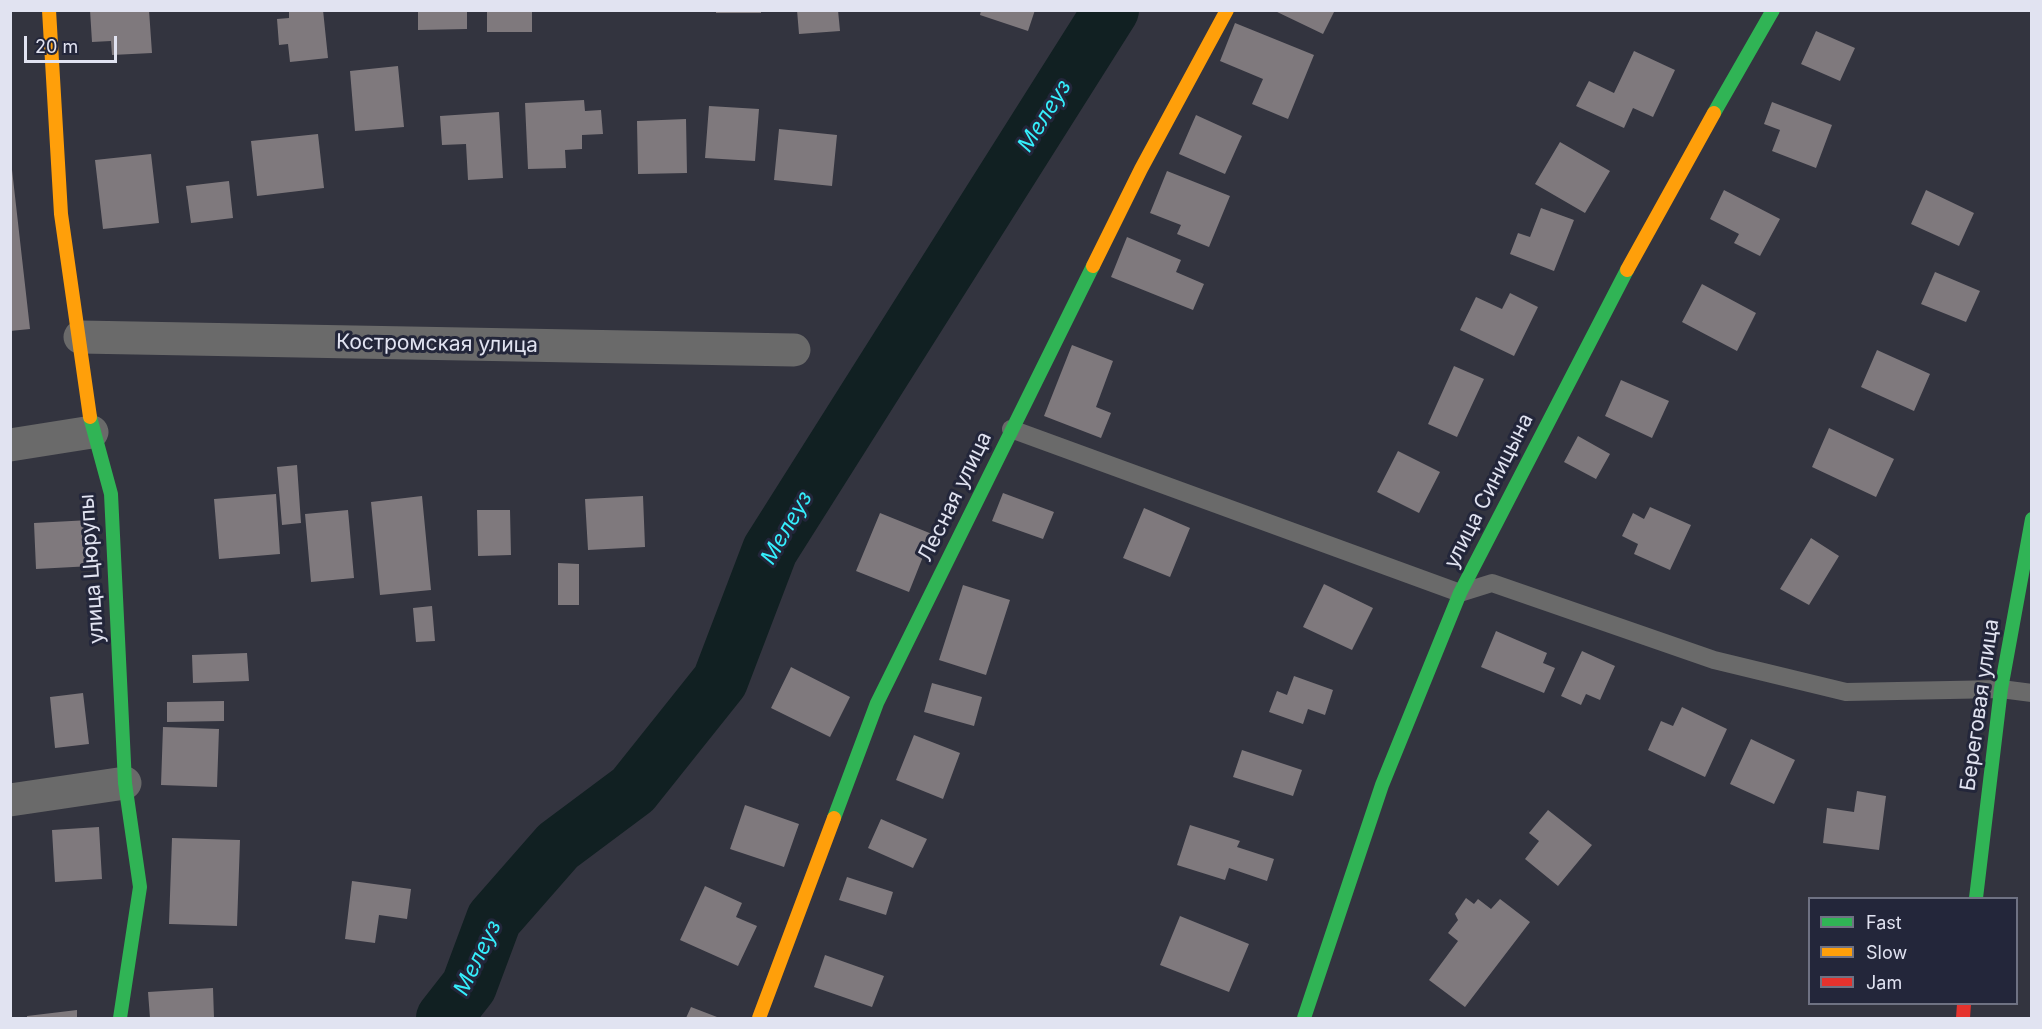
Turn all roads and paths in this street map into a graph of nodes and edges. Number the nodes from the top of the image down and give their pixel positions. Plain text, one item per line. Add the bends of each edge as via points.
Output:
1 (49, 10) edge
2 (1227, 10) edge
3 (1773, 10) edge
4 (80, 338) junction
5 (794, 350) dead end
6 (1011, 429) junction
7 (92, 432) junction
8 (10, 445) edge
9 (2031, 519) edge
10 (1460, 594) junction
11 (2001, 689) junction
12 (2031, 693) edge
13 (125, 783) junction
14 (10, 800) edge
15 (1977, 897) edge
16 (120, 1018) edge
17 (759, 1018) edge
18 (1304, 1018) edge

1 - 4 street, улица Цюрупы via 60,214
2 - 6 street, Лесная улица via 1141,169
3 - 10 street, улица Синицына via 1646,233
4 - 5 street, Костромская улица
4 - 7 street, улица Цюрупы
6 - 10 lane
6 - 17 street, Лесная улица via 877,703
7 - 8 street
7 - 13 street, улица Цюрупы via 111,494
9 - 11 street, Береговая улица
10 - 11 lane via 1492,583 1714,660 1846,692
10 - 18 street, улица Синицына via 1382,785
11 - 12 lane
11 - 15 street, Береговая улица
13 - 14 street
13 - 16 street, улица Цюрупы via 140,887

